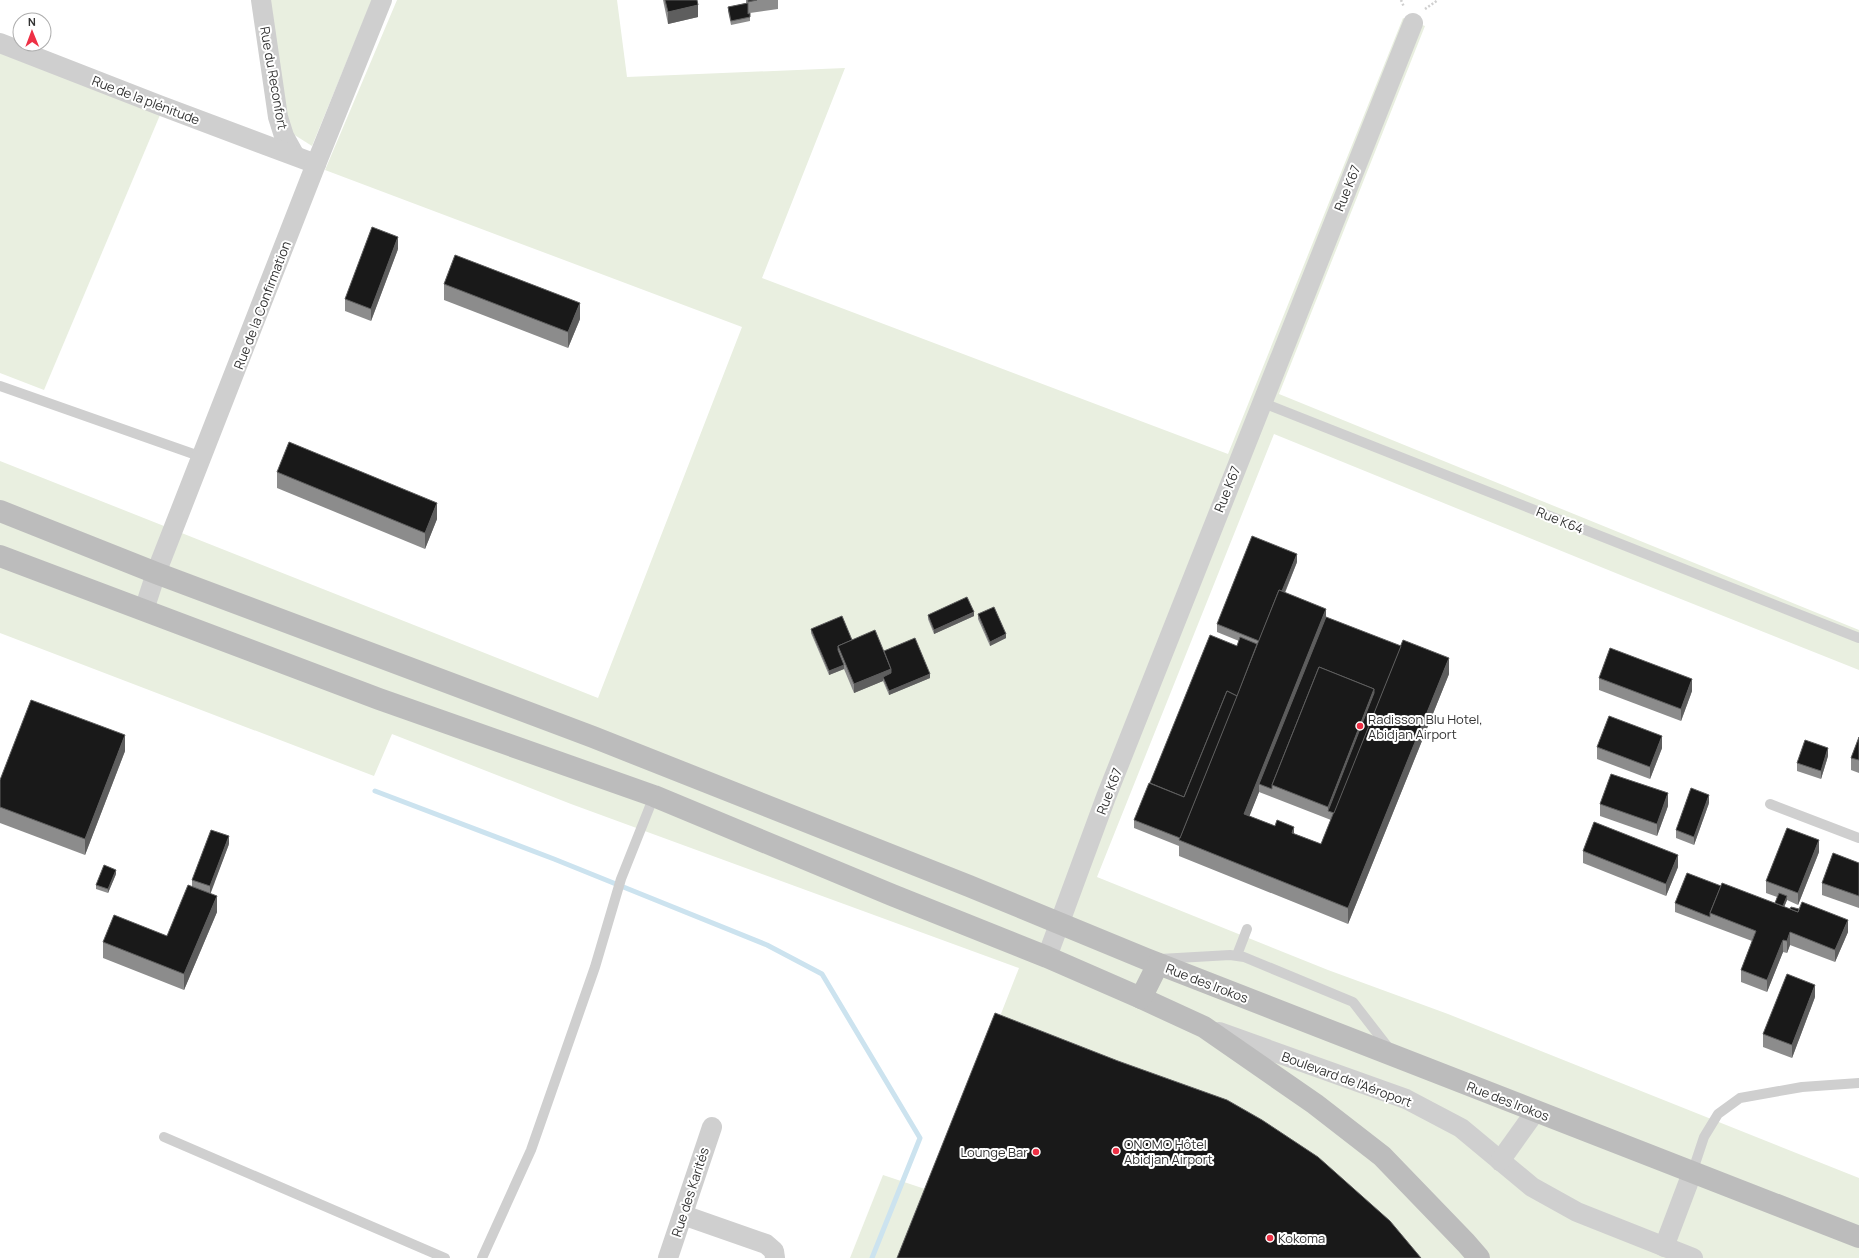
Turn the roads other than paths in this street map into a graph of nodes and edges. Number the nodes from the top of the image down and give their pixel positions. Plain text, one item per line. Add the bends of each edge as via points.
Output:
1 (261, 0) edge
2 (382, 0) edge
3 (1412, 23) dead end
4 (0, 43) edge
5 (294, 154) junction
6 (316, 164) junction
7 (0, 386) edge
8 (1261, 402) junction
9 (202, 458) junction
10 (0, 511) edge
11 (0, 556) edge
12 (156, 573) junction
13 (144, 610) junction
14 (1859, 638) edge
15 (654, 796) junction
16 (1770, 804) dead end
17 (1859, 838) edge
18 (1060, 925) junction
19 (1247, 929) dead end
20 (1237, 955) junction
21 (1047, 957) junction
22 (1152, 962) junction
23 (1141, 998) junction
24 (1204, 1027) junction
25 (1396, 1057) junction
26 (1859, 1083) edge
27 (1535, 1112) junction
28 (712, 1127) dead end
29 (164, 1137) dead end
30 (1500, 1161) junction
31 (1692, 1173) junction
32 (683, 1215) junction
33 (1859, 1237) edge
34 (1664, 1246) junction
35 (445, 1258) edge
36 (482, 1258) edge
37 (668, 1258) edge
38 (775, 1258) edge
39 (1479, 1258) edge
40 (1693, 1258) edge

1 - 5 street, Rue du Reconfort via 278,117 284,136
2 - 6 street, Rue de la Confirmation
3 - 8 street, Rue K67
4 - 5 street, Rue de la plénitude via 166,108
5 - 6 street, Rue de la plénitude
6 - 9 street, Rue de la Confirmation
7 - 9 lane
8 - 14 lane, Rue K64
8 - 18 street, Rue K67 via 1106,797
9 - 12 street, Rue de la Confirmation
10 - 12 main road, Rue des Irokos
11 - 13 main road
12 - 13 street, Rue de la Confirmation
12 - 18 main road, Rue des Irokos via 593,737 969,886
13 - 15 main road via 379,699
15 - 21 main road
15 - 36 lane via 621,879 595,967 531,1150
16 - 17 lane
18 - 21 street, Rue K67
18 - 22 main road, Rue des Irokos
19 - 20 lane
20 - 22 lane
20 - 25 lane via 1353,1002
21 - 23 main road
22 - 23 main road
22 - 25 main road, Rue des Irokos
23 - 24 main road
24 - 30 street, Boulevard de l'Aéroport via 1406,1099 1461,1128
24 - 39 main road via 1315,1104 1382,1156
25 - 27 main road, Rue des Irokos
26 - 31 lane via 1802,1087 1740,1098 1718,1114 1704,1137
27 - 30 street
27 - 31 main road, Rue des Irokos
28 - 32 street, Rue des Karités
29 - 35 lane
30 - 34 street, Boulevard de l'Aéroport via 1532,1187 1577,1212
31 - 33 main road, Rue des Irokos
31 - 34 street
32 - 37 street, Rue des Karités
32 - 38 street via 766,1244 774,1250
34 - 40 street, Boulevard de l'Aéroport

